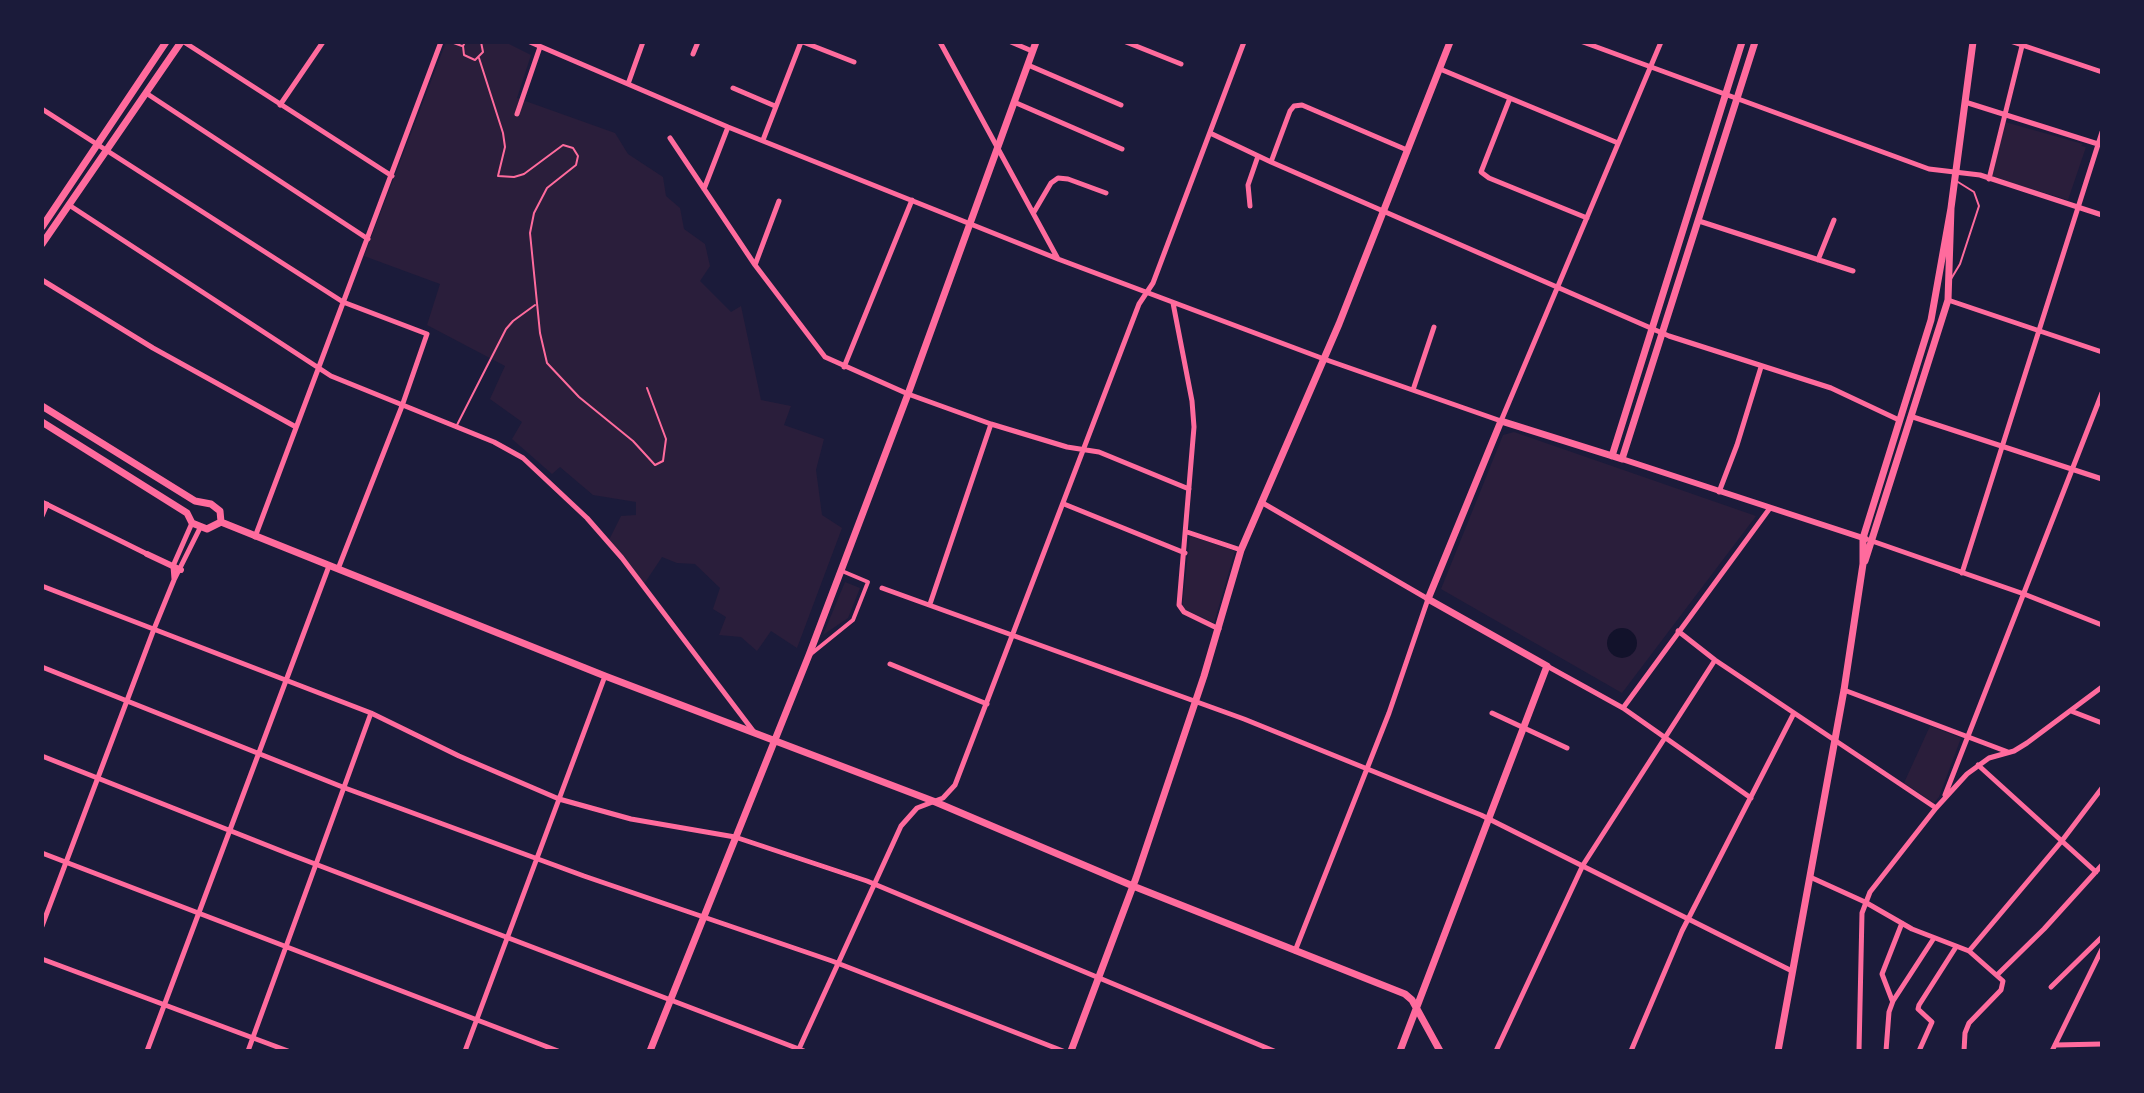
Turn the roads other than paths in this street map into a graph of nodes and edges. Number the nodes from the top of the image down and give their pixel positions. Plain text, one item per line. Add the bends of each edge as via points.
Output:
1 (166, 42) edge
2 (182, 42) edge
3 (323, 42) edge
4 (441, 42) edge
5 (451, 42) edge
6 (465, 42) edge
7 (481, 42) edge
8 (530, 42) edge
9 (643, 42) edge
10 (698, 42) edge
11 (802, 42) edge
12 (940, 42) edge
13 (1011, 42) edge
14 (1036, 42) edge
15 (1126, 42) edge
16 (1244, 42) edge
17 (1450, 42) edge
18 (1583, 42) edge
19 (1661, 42) edge
20 (1742, 42) edge
21 (1755, 42) edge
22 (1973, 42) edge
23 (2013, 42) edge
24 (2022, 44) edge
25 (463, 46) junction
26 (540, 47) junction
27 (1032, 51) junction
28 (693, 54) dead end
29 (479, 58) junction
30 (854, 62) dead end
31 (1181, 64) dead end
32 (1028, 65) junction
33 (1650, 67) junction
34 (1440, 69) junction
35 (2102, 72) edge
36 (628, 84) junction
37 (733, 88) dead end
38 (146, 93) junction
39 (1725, 95) junction
40 (1510, 98) junction
41 (1737, 99) junction
42 (1013, 102) junction
43 (1965, 102) junction
44 (280, 105) junction
45 (1121, 105) dead end
46 (775, 106) junction
47 (42, 109) edge
48 (517, 114) dead end
49 (2005, 114) junction
50 (728, 127) junction
51 (2102, 132) edge
52 (1210, 133) junction
53 (670, 138) dead end
54 (763, 140) junction
55 (1618, 143) junction
56 (2098, 144) junction
57 (98, 145) junction
58 (998, 148) junction
59 (1122, 149) dead end
60 (1407, 150) junction
61 (107, 151) junction
62 (1258, 156) junction
63 (1271, 162) junction
64 (392, 176) junction
65 (1955, 176) junction
66 (1989, 179) junction
67 (704, 190) junction
68 (1106, 193) dead end
69 (912, 200) junction
70 (779, 201) dead end
71 (69, 205) junction
72 (1250, 206) dead end
73 (2077, 207) junction
74 (1951, 208) junction
75 (1383, 210) junction
76 (1033, 213) junction
77 (2102, 215) edge
78 (1587, 218) junction
79 (1834, 220) dead end
80 (1699, 221) junction
81 (970, 223) junction
82 (42, 227) edge
83 (368, 239) junction
84 (42, 244) edge
85 (1058, 259) junction
86 (1818, 260) junction
87 (755, 265) junction
88 (1853, 271) dead end
89 (42, 280) edge
90 (1950, 280) junction
91 (1558, 287) junction
92 (1148, 293) junction
93 (1948, 300) junction
94 (343, 302) junction
95 (1172, 302) junction
96 (537, 303) junction
97 (1434, 327) dead end
98 (1653, 328) junction
99 (2040, 331) junction
100 (1664, 334) junction
101 (2102, 352) edge
102 (1324, 359) junction
103 (319, 366) junction
104 (844, 367) junction
105 (1761, 367) junction
106 (647, 388) dead end
107 (1413, 390) junction
108 (2102, 393) edge
109 (908, 394) junction
110 (42, 406) edge
111 (402, 406) junction
112 (1913, 417) junction
113 (1899, 420) junction
114 (1501, 421) junction
115 (42, 422) edge
116 (991, 424) junction
117 (456, 426) junction
118 (296, 427) junction
119 (2003, 445) junction
120 (1084, 449) junction
121 (1612, 456) junction
122 (1622, 459) junction
123 (2073, 468) junction
124 (2102, 479) edge
125 (1189, 489) junction
126 (1719, 492) junction
127 (195, 501) junction
128 (1261, 502) junction
129 (44, 503) edge
130 (1064, 504) junction
131 (1770, 508) junction
132 (187, 513) junction
133 (42, 516) edge
134 (221, 522) junction
135 (192, 523) junction
136 (200, 528) junction
137 (1187, 532) junction
138 (255, 537) junction
139 (1863, 538) junction
140 (1872, 541) junction
141 (1241, 550) junction
142 (1185, 553) junction
143 (147, 554) joint
144 (1863, 564) junction
145 (173, 566) junction
146 (333, 568) junction
147 (181, 570) junction
148 (841, 571) junction
149 (1962, 573) junction
150 (174, 580) junction
151 (42, 586) edge
152 (882, 588) dead end
153 (2024, 594) junction
154 (1428, 599) junction
155 (930, 604) junction
156 (2102, 625) edge
157 (154, 629) junction
158 (1219, 629) junction
159 (1678, 631) junction
160 (1014, 635) junction
161 (809, 655) junction
162 (1715, 660) junction
163 (890, 664) dead end
164 (1547, 666) junction
165 (42, 667) edge
166 (605, 676) junction
167 (286, 680) junction
168 (2102, 687) edge
169 (1844, 690) junction
170 (129, 700) junction
171 (1196, 701) junction
172 (987, 704) junction
173 (1623, 708) junction
174 (2070, 711) junction
175 (371, 713) junction
176 (1492, 713) dead end
177 (1794, 713) junction
178 (2102, 723) edge
179 (1523, 727) junction
180 (754, 732) junction
181 (1665, 736) junction
182 (1967, 738) junction
183 (1835, 739) junction
184 (775, 740) junction
185 (1567, 748) dead end
186 (2008, 753) junction
187 (257, 754) junction
188 (42, 756) edge
189 (1978, 765) junction
190 (1368, 770) junction
191 (99, 777) junction
192 (345, 788) junction
193 (2102, 788) edge
194 (1751, 798) junction
195 (559, 799) junction
196 (1943, 799) junction
197 (933, 801) junction
198 (1936, 808) junction
199 (1489, 819) junction
200 (228, 830) junction
201 (735, 837) junction
202 (2061, 842) junction
203 (42, 853) edge
204 (538, 859) junction
205 (68, 862) junction
206 (316, 864) junction
207 (1583, 865) junction
208 (2102, 865) edge
209 (2096, 872) junction
210 (1810, 877) junction
211 (874, 884) junction
212 (1133, 886) junction
213 (1865, 902) junction
214 (198, 912) junction
215 (703, 918) junction
216 (1688, 919) junction
217 (1902, 923) junction
218 (42, 926) edge
219 (2102, 937) edge
220 (508, 938) junction
221 (1934, 938) junction
222 (286, 946) junction
223 (1956, 947) junction
224 (2102, 949) edge
225 (1295, 951) junction
226 (1969, 951) junction
227 (42, 959) edge
228 (839, 963) junction
229 (1792, 971) junction
230 (1997, 975) junction
231 (1099, 978) junction
232 (2051, 987) dead end
233 (670, 1001) junction
234 (1893, 1001) junction
235 (163, 1005) junction
236 (1416, 1008) junction
237 (477, 1020) junction
238 (253, 1038) junction
239 (2102, 1044) edge
240 (2054, 1048) edge
241 (800, 1050) edge
242 (147, 1051) edge
243 (248, 1051) edge
244 (288, 1051) edge
245 (465, 1051) edge
246 (558, 1051) edge
247 (650, 1051) edge
248 (1063, 1051) edge
249 (1071, 1051) edge
250 (1274, 1051) edge
251 (1400, 1051) edge
252 (1440, 1051) edge
253 (1496, 1051) edge
254 (1631, 1051) edge
255 (1778, 1051) edge
256 (1859, 1051) edge
257 (1886, 1051) edge
258 (1919, 1051) edge
259 (1964, 1051) edge

1 - 57 main road
2 - 38 main road
2 - 44 street
3 - 44 street
4 - 64 street
5 - 25 lane
6 - 25 lane
7 - 29 lane
8 - 26 street
9 - 36 street
10 - 28 street
11 - 30 street
11 - 46 street
12 - 58 street
13 - 27 street
14 - 27 main road
15 - 31 street
16 - 52 street
17 - 34 main road
18 - 33 street
19 - 33 street
20 - 39 main road
21 - 41 main road
22 - 43 main road
23 - 24 street
24 - 35 street
24 - 49 street
25 - 29 lane via 467,58
26 - 36 street
26 - 48 street
27 - 32 main road
29 - 96 lane via 503,133 498,176 524,174 563,145 578,156 576,165 547,188 534,213 530,254
32 - 42 main road
32 - 45 street
33 - 39 street
33 - 55 street
34 - 40 street
34 - 60 main road
36 - 50 street
37 - 46 street
38 - 61 main road
38 - 83 street
39 - 41 street
39 - 98 main road
40 - 55 street
40 - 78 street via 1481,168 1483,175
41 - 65 street
41 - 80 main road
42 - 58 main road
42 - 59 street
43 - 49 street
43 - 65 main road
44 - 64 street
46 - 54 street
47 - 57 street
49 - 56 street
49 - 66 street
50 - 54 street
50 - 67 street
51 - 56 street
52 - 62 street
52 - 92 street
53 - 67 street
54 - 69 street
55 - 78 street
56 - 73 street
57 - 61 street
57 - 82 main road
58 - 76 street
58 - 81 main road
60 - 63 street via 1302,105 1290,111
60 - 75 main road
61 - 71 main road
61 - 94 street
62 - 63 street
62 - 72 street via 1248,185
63 - 75 street
64 - 83 street
65 - 66 street
65 - 74 main road
65 - 90 lane via 1970,187 1979,206
66 - 73 street
67 - 87 street
68 - 76 street via 1058,178
69 - 81 street
69 - 104 street
70 - 87 street
71 - 84 main road
71 - 103 street
73 - 77 street
73 - 99 street
74 - 90 main road
74 - 113 main road via 1934,307
75 - 91 street
75 - 102 main road
76 - 85 street
78 - 91 street
79 - 86 street
80 - 86 street
80 - 100 main road
81 - 85 street
81 - 109 main road
83 - 94 street
85 - 92 street
86 - 88 street
87 - 104 street via 813,345
89 - 118 street
90 - 93 main road
91 - 98 street
91 - 114 street
92 - 95 street
92 - 120 street via 1139,304
93 - 99 street
93 - 112 main road
94 - 103 street
94 - 111 street via 427,334
95 - 102 street
95 - 125 street via 1192,401
96 - 106 lane via 547,363 655,465 663,461 666,439
96 - 117 lane via 506,329
97 - 107 street
98 - 100 street
98 - 121 main road
99 - 101 street
99 - 119 street
100 - 105 street
100 - 122 main road
102 - 107 street
102 - 128 main road
103 - 111 street
103 - 118 street
104 - 109 street
105 - 113 street via 1831,388
105 - 126 street
107 - 114 street
108 - 123 street
109 - 116 street
109 - 148 main road
110 - 127 main road
111 - 117 street
111 - 146 street
112 - 119 street
112 - 140 main road
113 - 139 main road
114 - 121 main road
114 - 154 main road
115 - 132 main road
116 - 120 street
116 - 155 street
117 - 180 street via 523,458 587,518
118 - 138 street
119 - 123 street
119 - 149 street
120 - 125 street
120 - 130 street
121 - 122 main road
122 - 126 street
123 - 124 street
123 - 153 street
125 - 137 street
126 - 131 street
127 - 132 main road
127 - 134 main road via 215,507
128 - 141 main road
128 - 154 street
129 - 133 street
129 - 143 street
130 - 142 street
130 - 160 street
131 - 139 street
131 - 159 street
132 - 135 main road
134 - 136 main road
134 - 138 main road
135 - 136 main road
135 - 145 street
136 - 147 street
137 - 141 street
137 - 142 street
138 - 146 main road
139 - 140 street
139 - 144 main road
140 - 144 main road
140 - 149 street
141 - 158 main road
142 - 158 street via 1180,607
143 - 145 street
144 - 169 main road
145 - 147 street
145 - 150 street
146 - 166 main road
146 - 167 street
147 - 150 street
148 - 161 main road
148 - 161 street via 868,582 853,620
149 - 153 street
150 - 157 street
151 - 157 street
152 - 155 street
153 - 156 street
153 - 182 street
154 - 164 main road
154 - 190 street
155 - 160 street
157 - 167 street
157 - 170 street
158 - 171 main road
159 - 162 street
159 - 173 street
160 - 171 street
160 - 172 street
161 - 184 main road
162 - 177 street
162 - 181 street
163 - 172 street
164 - 173 street
164 - 179 main road
165 - 170 street
166 - 180 main road
166 - 195 street
167 - 175 street
167 - 187 street
168 - 174 street
169 - 182 street
169 - 183 main road
170 - 187 street
170 - 191 street
171 - 190 street
171 - 212 main road
172 - 197 street via 953,790
173 - 181 street
174 - 178 street
174 - 186 street
175 - 192 street
175 - 195 street
176 - 179 street
177 - 183 street
177 - 194 street
179 - 185 street
179 - 199 main road
180 - 184 main road
181 - 194 street
181 - 207 street
182 - 186 street
182 - 196 street
183 - 198 street
183 - 210 main road
184 - 197 main road
184 - 201 main road
186 - 189 street
187 - 192 street
187 - 200 street
188 - 191 street
189 - 196 street
189 - 202 street
190 - 199 street
190 - 225 street
191 - 200 street
191 - 205 street
192 - 204 street
192 - 206 street
193 - 202 street
194 - 216 street
195 - 201 street via 631,819
195 - 204 street
196 - 198 street
197 - 211 street via 906,818
197 - 212 main road
198 - 213 street
199 - 207 street
199 - 236 main road
200 - 206 street
200 - 214 street
201 - 211 street
201 - 215 main road
202 - 209 street
202 - 226 street
203 - 205 street
204 - 215 street
204 - 220 street
205 - 214 street
205 - 218 street
206 - 220 street
206 - 222 street
207 - 216 street
207 - 253 street
208 - 209 street
209 - 230 street
210 - 213 street
210 - 229 main road
211 - 228 street
211 - 231 street
212 - 225 main road
212 - 231 main road
213 - 217 street
213 - 256 street
214 - 222 street
214 - 235 street
215 - 228 street
215 - 233 main road
216 - 229 street
216 - 254 street
217 - 221 street
217 - 234 street via 1882,974
219 - 232 street
220 - 233 street
220 - 237 street
221 - 223 street
221 - 234 street
222 - 237 street
222 - 238 street
223 - 226 street
223 - 258 street via 1918,1009 1932,1022
224 - 240 street
225 - 236 main road via 1405,994
226 - 230 street
227 - 235 street
228 - 241 street
228 - 248 street
229 - 255 main road
230 - 259 street via 2003,981 2001,990 1969,1023
231 - 249 main road
231 - 250 street
233 - 241 street
233 - 247 main road
234 - 257 street
235 - 238 street
235 - 242 street
236 - 251 main road
236 - 252 main road
237 - 245 street
237 - 246 street
238 - 243 street
238 - 244 street
239 - 240 street

